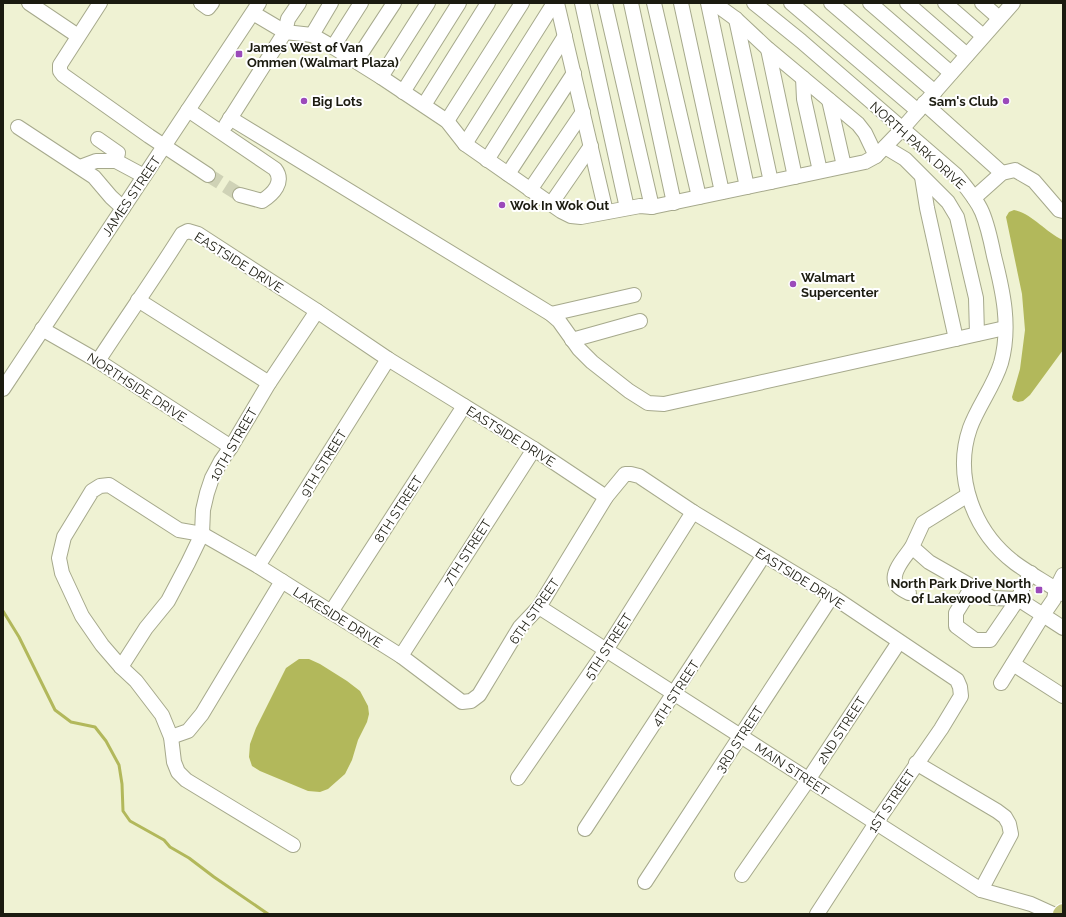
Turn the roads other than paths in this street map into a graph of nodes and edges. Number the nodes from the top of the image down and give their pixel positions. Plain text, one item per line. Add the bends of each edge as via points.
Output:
1 (29, 3) edge
2 (100, 3) edge
3 (201, 3) edge
4 (212, 3) edge
5 (299, 3) edge
6 (331, 3) edge
7 (361, 3) edge
8 (394, 3) edge
9 (428, 3) edge
10 (460, 3) edge
11 (488, 3) edge
12 (522, 3) edge
13 (555, 3) edge
14 (582, 3) edge
15 (605, 3) edge
16 (631, 3) edge
17 (654, 3) edge
18 (680, 3) edge
19 (714, 3) edge
20 (754, 3) edge
21 (792, 3) edge
22 (831, 3) edge
23 (870, 3) edge
24 (907, 3) edge
25 (945, 3) edge
26 (982, 3) edge
27 (1013, 3) edge
28 (256, 8) edge
29 (1000, 18) junction
30 (736, 19) junction
31 (285, 32) junction
32 (312, 35) junction
33 (78, 36) junction
34 (565, 36) junction
35 (983, 36) junction
36 (334, 47) junction
37 (768, 49) junction
38 (967, 55) junction
39 (356, 61) junction
40 (574, 73) junction
41 (951, 73) junction
42 (381, 77) junction
43 (803, 78) junction
44 (403, 92) junction
45 (934, 92) junction
46 (829, 100) junction
47 (424, 105) junction
48 (921, 107) junction
49 (188, 110) junction
50 (583, 112) junction
51 (230, 118) junction
52 (447, 121) junction
53 (18, 127) dead end
54 (902, 129) junction
55 (222, 132) junction
56 (98, 139) dead end
57 (465, 144) junction
58 (164, 146) junction
59 (591, 146) junction
60 (881, 152) junction
61 (487, 160) junction
62 (116, 161) junction
63 (844, 166) junction
64 (80, 167) junction
65 (820, 171) junction
66 (1002, 173) junction
67 (508, 174) junction
68 (208, 175) tunnel mouth
69 (144, 176) junction
70 (795, 177) junction
71 (922, 177) junction
72 (770, 182) junction
73 (747, 187) junction
74 (530, 190) junction
75 (722, 192) junction
76 (240, 195) tunnel mouth
77 (699, 197) junction
78 (974, 198) junction
79 (674, 203) junction
80 (551, 204) junction
81 (652, 207) junction
82 (123, 208) junction
83 (627, 208) junction
84 (1063, 211) edge
85 (606, 212) junction
86 (634, 295) dead end
87 (138, 300) junction
88 (317, 311) junction
89 (551, 314) junction
90 (640, 321) dead end
91 (1005, 328) junction
92 (42, 329) junction
93 (978, 334) junction
94 (956, 339) junction
95 (572, 340) junction
96 (388, 359) junction
97 (98, 361) junction
98 (268, 383) junction
99 (3, 389) edge
100 (464, 406) junction
101 (231, 447) junction
102 (534, 449) junction
103 (968, 495) junction
104 (606, 497) junction
105 (693, 512) junction
106 (202, 534) junction
107 (912, 546) junction
108 (764, 555) junction
109 (258, 566) junction
110 (1031, 573) junction
111 (1063, 575) edge
112 (282, 581) junction
113 (972, 587) junction
114 (1059, 591) edge
115 (909, 593) dead end
116 (832, 596) junction
117 (1018, 599) junction
118 (539, 607) junction
119 (331, 612) junction
120 (1044, 615) junction
121 (1063, 628) edge
122 (898, 642) junction
123 (606, 650) junction
124 (401, 656) junction
125 (1014, 664) junction
126 (121, 667) junction
127 (1001, 683) dead end
128 (960, 687) joint
129 (675, 693) junction
130 (1063, 696) edge
131 (471, 700) joint
132 (741, 736) junction
133 (172, 737) junction
134 (916, 763) junction
135 (518, 778) dead end
136 (808, 780) junction
137 (876, 823) junction
138 (585, 829) dead end
139 (293, 845) dead end
140 (742, 875) dead end
141 (645, 882) dead end
142 (981, 890) junction
143 (817, 914) edge
144 (1053, 914) edge

1 - 33 street
2 - 33 street
3 - 4 street via 208,8
5 - 31 street via 288,19
6 - 32 street
7 - 36 street
8 - 39 street
9 - 42 street
10 - 44 street
11 - 47 street
12 - 52 street
13 - 34 street
13 - 57 street
14 - 83 street
15 - 81 street
16 - 79 street
17 - 77 street
18 - 75 street
19 - 30 street
19 - 73 street
20 - 54 street, NORTH PARK DRIVE
21 - 48 street
22 - 45 street
23 - 41 street
24 - 38 street
25 - 35 street
26 - 29 street
27 - 29 street
28 - 31 street
28 - 49 street, JAMES STREET
29 - 35 street
30 - 37 street
30 - 72 street
31 - 32 street
31 - 51 street
32 - 36 street
33 - 58 street via 60,65 63,75
34 - 40 street
34 - 61 street
35 - 38 street
36 - 39 street
37 - 43 street
37 - 70 street
38 - 41 street
39 - 42 street
40 - 50 street
40 - 67 street
41 - 45 street
42 - 44 street
43 - 46 street
43 - 65 street via 804,99
44 - 47 street
45 - 48 street
46 - 60 street via 858,124
46 - 63 street
47 - 52 street
48 - 54 street
48 - 66 street
49 - 55 street
49 - 58 street, JAMES STREET
50 - 59 street
50 - 74 street
51 - 55 street
51 - 89 street
52 - 57 street
53 - 64 street
54 - 60 street
54 - 78 street, NORTH PARK DRIVE via 956,175
55 - 76 street via 279,174 279,183 272,195 262,201
56 - 62 street via 118,153
57 - 61 street
58 - 68 street
58 - 69 street, JAMES STREET
59 - 80 street
59 - 85 street
60 - 63 street via 865,162
60 - 71 street via 905,159
61 - 67 street
62 - 64 street via 96,161
62 - 69 street
63 - 65 street
64 - 82 street via 94,177
65 - 70 street
66 - 78 street
66 - 84 street via 1015,170 1034,181 1059,210
67 - 74 street
69 - 82 street, JAMES STREET
70 - 72 street
71 - 93 street via 948,202 957,218 976,298
71 - 94 street
72 - 73 street
73 - 75 street
74 - 80 street
75 - 77 street
77 - 79 street
78 - 91 street, NORTH PARK DRIVE via 982,211 1003,291
79 - 81 street
80 - 85 street via 571,216 581,217
81 - 83 street
82 - 92 street, JAMES STREET
83 - 85 street
86 - 89 street
87 - 88 street, EASTSIDE DRIVE via 182,234 188,231 198,234
87 - 97 street, EASTSIDE DRIVE
87 - 98 street
88 - 96 street, EASTSIDE DRIVE
88 - 98 street, 10TH STREET
89 - 95 street
90 - 95 street
91 - 93 street
91 - 103 street, NORTH PARK DRIVE via 1001,363 965,443
92 - 97 street, NORTHSIDE DRIVE
92 - 99 street, JAMES STREET
93 - 94 street
94 - 95 street via 664,404 648,403 629,392 592,362
96 - 100 street, EASTSIDE DRIVE
96 - 109 street, 9TH STREET
97 - 101 street, NORTHSIDE DRIVE
98 - 101 street, 10TH STREET
100 - 102 street, EASTSIDE DRIVE
100 - 119 street, 8TH STREET
101 - 106 street, 10TH STREET via 212,478 203,510
102 - 104 street, EASTSIDE DRIVE
102 - 124 street, 7TH STREET
103 - 107 street via 922,523
103 - 110 street, NORTH PARK DRIVE via 974,513 988,536 1007,556
104 - 105 street, EASTSIDE DRIVE via 625,474 631,474 639,476
104 - 118 street, 6TH STREET
105 - 108 street, EASTSIDE DRIVE
105 - 123 street, 5TH STREET
106 - 109 street, LAKESIDE DRIVE
106 - 126 street, 10TH STREET via 168,601 146,628
106 - 126 street, LAKESIDE DRIVE via 179,530 110,485 100,486 92,491 64,537 59,558 62,573 82,616
107 - 113 street via 928,562
107 - 115 street via 894,578 897,585
108 - 116 street, EASTSIDE DRIVE
108 - 129 street, 4TH STREET
109 - 112 street, LAKESIDE DRIVE
110 - 114 street, NORTH PARK DRIVE
110 - 117 street
111 - 114 street
112 - 119 street, LAKESIDE DRIVE
112 - 133 street via 202,714 188,731
113 - 117 street via 992,598
113 - 117 street via 956,613 956,626 975,640 990,640
114 - 120 street
116 - 122 street, EASTSIDE DRIVE
116 - 132 street, 3RD STREET
117 - 120 street
118 - 123 street, MAIN STREET
118 - 131 street, 6TH STREET via 520,627 479,695
119 - 124 street, LAKESIDE DRIVE
120 - 121 street
120 - 125 street
122 - 128 street, EASTSIDE DRIVE via 957,680
122 - 136 street, 2ND STREET
123 - 129 street, MAIN STREET
123 - 135 street, 5TH STREET
124 - 131 street, LAKESIDE DRIVE via 462,702
125 - 127 street
125 - 130 street
126 - 133 street via 136,681 162,715
128 - 134 street, 1ST STREET via 961,696
129 - 132 street, MAIN STREET
129 - 138 street, 4TH STREET
132 - 136 street, MAIN STREET
132 - 141 street, 3RD STREET
133 - 139 street via 174,762 178,772 186,780
134 - 137 street, 1ST STREET
134 - 142 street via 1005,816 1011,834
136 - 137 street, MAIN STREET
136 - 140 street, 2ND STREET
137 - 142 street, MAIN STREET
137 - 143 street, 1ST STREET
142 - 144 street, MAIN STREET via 1031,904

